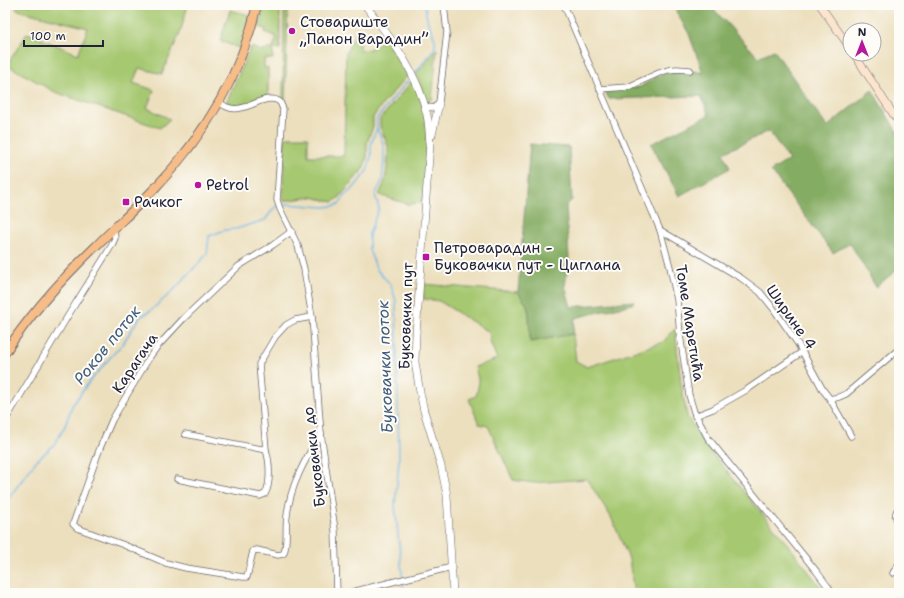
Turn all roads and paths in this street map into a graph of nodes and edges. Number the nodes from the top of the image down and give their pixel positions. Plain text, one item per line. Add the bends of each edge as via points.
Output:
1 (257, 5) edge
2 (365, 5) edge
3 (444, 5) edge
4 (564, 5) edge
5 (820, 5) edge
6 (842, 37) edge
7 (859, 62) edge
8 (690, 70) dead end
9 (600, 89) junction
10 (219, 102) junction
11 (439, 103) junction
12 (424, 105) junction
13 (899, 123) edge
14 (430, 143) junction
15 (114, 228) junction
16 (660, 230) junction
17 (292, 231) junction
18 (312, 317) junction
19 (899, 349) edge
20 (5, 352) edge
21 (802, 352) junction
22 (830, 399) junction
23 (695, 416) junction
24 (5, 421) edge
25 (185, 434) dead end
26 (321, 434) junction
27 (851, 436) dead end
28 (266, 450) junction
29 (178, 479) dead end
30 (899, 508) edge
31 (899, 523) edge
32 (899, 564) edge
33 (452, 567) junction
34 (893, 573) dead end
35 (337, 593) edge
36 (348, 593) edge
37 (453, 593) edge
38 (831, 593) edge

1 - 10 main road via 243,52
2 - 12 street, Буковачки пут via 413,75
3 - 11 street via 446,38
4 - 9 street, Томе Маретића
5 - 6 main road
7 - 13 main road
8 - 9 street via 668,70 628,87
9 - 16 street, Томе Маретића
10 - 15 main road via 198,136 179,160
10 - 17 street, Буковачки до via 235,109 269,99 280,102 283,109 277,200
11 - 12 street via 434,108
11 - 14 street
12 - 14 street, Буковачки пут
14 - 33 street, Буковачки пут via 415,362 424,411 446,489
15 - 20 main road via 45,299
15 - 24 street via 115,238 112,245
16 - 21 street, Ширине 4 via 754,287 776,312
16 - 23 street, Томе Маретића via 677,300 688,388
17 - 18 street, Буковачки до via 302,260
17 - 26 street, Карагача via 239,266 157,347 112,420 73,524 77,528 166,563 206,572 247,577 253,551 278,555 284,553 287,516 293,487
18 - 26 street, Буковачки до
18 - 28 street via 295,320 286,325 275,337 259,364
19 - 22 street via 846,394
21 - 22 street, Ширине 4
21 - 23 street via 748,389 706,413
22 - 27 street, Ширине 4
23 - 38 street, Томе Маретића via 708,438
25 - 28 street
26 - 35 street, Буковачки до via 335,530
28 - 29 street via 269,460 267,491 260,496
30 - 31 street via 895,517
32 - 34 street
33 - 36 street
33 - 37 street, Буковачки пут

